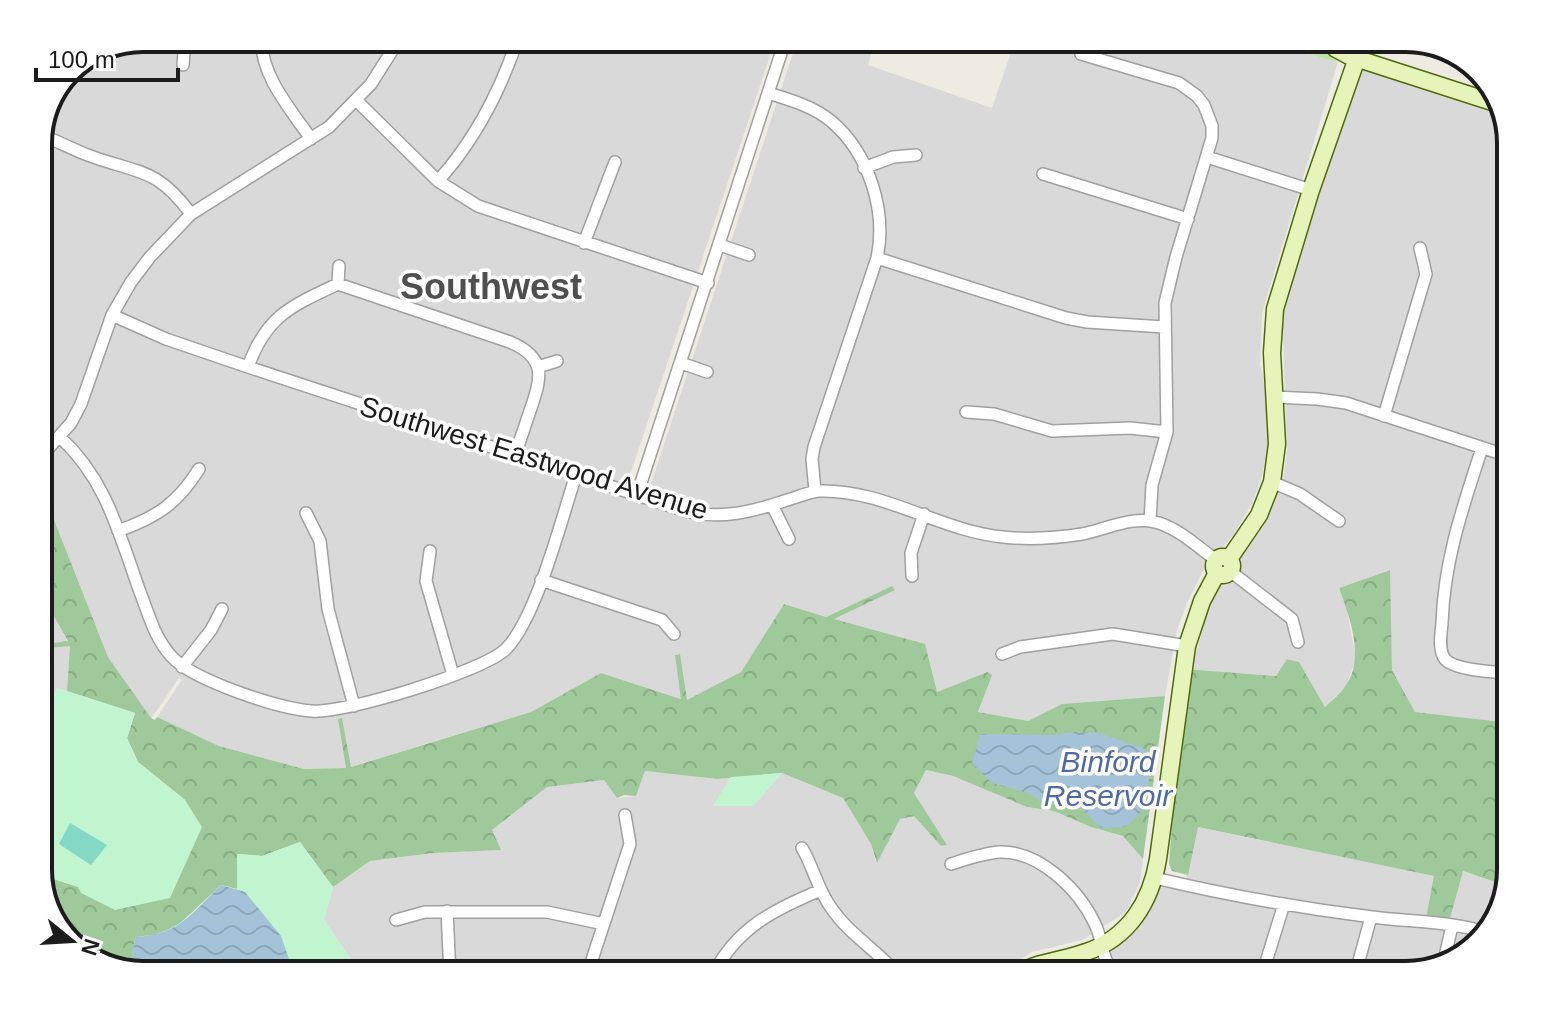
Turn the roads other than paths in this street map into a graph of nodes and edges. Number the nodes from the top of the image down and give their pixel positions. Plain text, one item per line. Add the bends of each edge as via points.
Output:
1 (183, 52) edge
2 (265, 52) edge
3 (392, 52) edge
4 (512, 52) edge
5 (781, 52) edge
6 (1342, 52) edge
7 (1081, 54) dead end
8 (1353, 57) junction
9 (183, 65) dead end
10 (768, 93) junction
11 (1487, 100) edge
12 (357, 101) junction
13 (311, 139) junction
14 (52, 140) edge
15 (916, 155) dead end
16 (1207, 157) junction
17 (615, 162) dead end
18 (864, 168) junction
19 (1043, 174) dead end
20 (438, 181) junction
21 (1311, 190) junction
22 (191, 214) junction
23 (1188, 219) junction
24 (584, 243) junction
25 (720, 245) junction
26 (1420, 248) dead end
27 (749, 255) dead end
28 (877, 258) junction
29 (339, 266) dead end
30 (708, 283) junction
31 (338, 284) junction
32 (112, 315) junction
33 (1164, 327) junction
34 (557, 361) dead end
35 (681, 363) junction
36 (248, 367) junction
37 (538, 367) junction
38 (707, 372) dead end
39 (1274, 397) junction
40 (966, 412) dead end
41 (1384, 416) junction
42 (1167, 432) junction
43 (61, 438) junction
44 (52, 447) edge
45 (1482, 448) junction
46 (1497, 453) edge
47 (515, 455) junction
48 (199, 469) dead end
49 (576, 475) junction
50 (1272, 482) junction
51 (815, 491) junction
52 (637, 495) junction
53 (772, 505) junction
54 (306, 513) dead end
55 (924, 514) junction
56 (1150, 521) junction
57 (1339, 521) dead end
58 (118, 531) junction
59 (789, 539) dead end
60 (430, 551) dead end
61 (1223, 566) junction
62 (912, 576) dead end
63 (541, 580) junction
64 (222, 609) dead end
65 (674, 634) dead end
66 (1298, 642) dead end
67 (1187, 646) junction
68 (1002, 654) dead end
69 (182, 667) junction
70 (1497, 670) edge
71 (453, 675) junction
72 (354, 706) junction
73 (625, 815) dead end
74 (802, 848) dead end
75 (951, 864) dead end
76 (1155, 878) junction
77 (821, 890) junction
78 (1284, 904) junction
79 (447, 911) junction
80 (1371, 917) junction
81 (396, 920) dead end
82 (604, 924) junction
83 (1452, 926) junction
84 (1474, 930) edge
85 (1101, 945) junction
86 (1446, 952) edge
87 (449, 961) edge
88 (592, 961) edge
89 (721, 961) edge
90 (883, 961) edge
91 (1051, 961) edge
92 (1105, 961) edge
93 (1266, 961) edge
94 (1359, 961) edge

1 - 9 street
2 - 13 street via 275,86
3 - 12 street
4 - 20 street via 490,103
5 - 10 street
6 - 8 street
7 - 16 street via 1189,88 1209,115 1212,138
8 - 11 street
8 - 21 street
10 - 18 street via 830,120
10 - 25 street
12 - 13 street
12 - 20 street
13 - 22 street
14 - 22 street via 149,175 169,188
15 - 18 street
16 - 21 street
16 - 23 street
17 - 24 street
18 - 28 street via 880,216
19 - 23 street
20 - 24 street via 478,206
21 - 39 street via 1275,309
22 - 32 street via 150,257
23 - 33 street via 1170,278
24 - 30 street
25 - 27 street
25 - 30 street
26 - 41 street via 1426,274
28 - 33 street via 1066,318
28 - 51 street via 814,447
29 - 31 street
30 - 35 street
31 - 36 street via 279,316 256,343
31 - 37 street via 517,345
32 - 36 street, Southwest Eastwood Avenue
32 - 43 street via 81,404
33 - 42 street
34 - 37 street
35 - 38 street
35 - 52 street
36 - 47 street, Southwest Eastwood Avenue
37 - 47 street via 536,392
39 - 41 street via 1330,400
39 - 50 street via 1277,444
40 - 42 street via 994,414 1052,431
41 - 45 street
42 - 56 street via 1152,485
43 - 44 street
43 - 58 street via 92,471
45 - 46 street
45 - 70 street via 1449,554 1442,652 1449,663
47 - 49 street, Southwest Eastwood Avenue
48 - 58 street via 166,509
49 - 52 street, Southwest Eastwood Avenue
49 - 63 street
50 - 57 street
50 - 61 street via 1259,515
51 - 53 street, Southwest Eastwood Avenue
51 - 55 street, Southwest Eastwood Avenue via 866,496
52 - 53 street, Southwest Eastwood Avenue via 716,516
53 - 59 street
54 - 72 street via 320,541 328,609
55 - 56 street, Southwest Eastwood Avenue via 1005,537 1061,537
55 - 62 street via 911,553
56 - 61 street via 1168,526
58 - 69 street via 156,634
60 - 71 street via 426,581
61 - 66 street via 1292,619
61 - 67 street via 1202,601
63 - 65 street via 662,620
63 - 71 street via 521,629 506,649 481,666
64 - 69 street
67 - 68 street via 1113,634
67 - 76 street
69 - 72 street via 289,707 311,711
71 - 72 street
73 - 82 street via 630,844
74 - 77 street
75 - 85 street via 1000,852 1028,859 1075,891
76 - 78 street
76 - 85 street via 1134,919
77 - 89 street via 753,924
77 - 90 street via 842,922
78 - 80 street
78 - 93 street
79 - 81 street
79 - 82 street via 547,912
79 - 87 street
80 - 83 street
80 - 94 street
82 - 88 street
83 - 84 street
83 - 86 street
85 - 91 street
85 - 92 street

